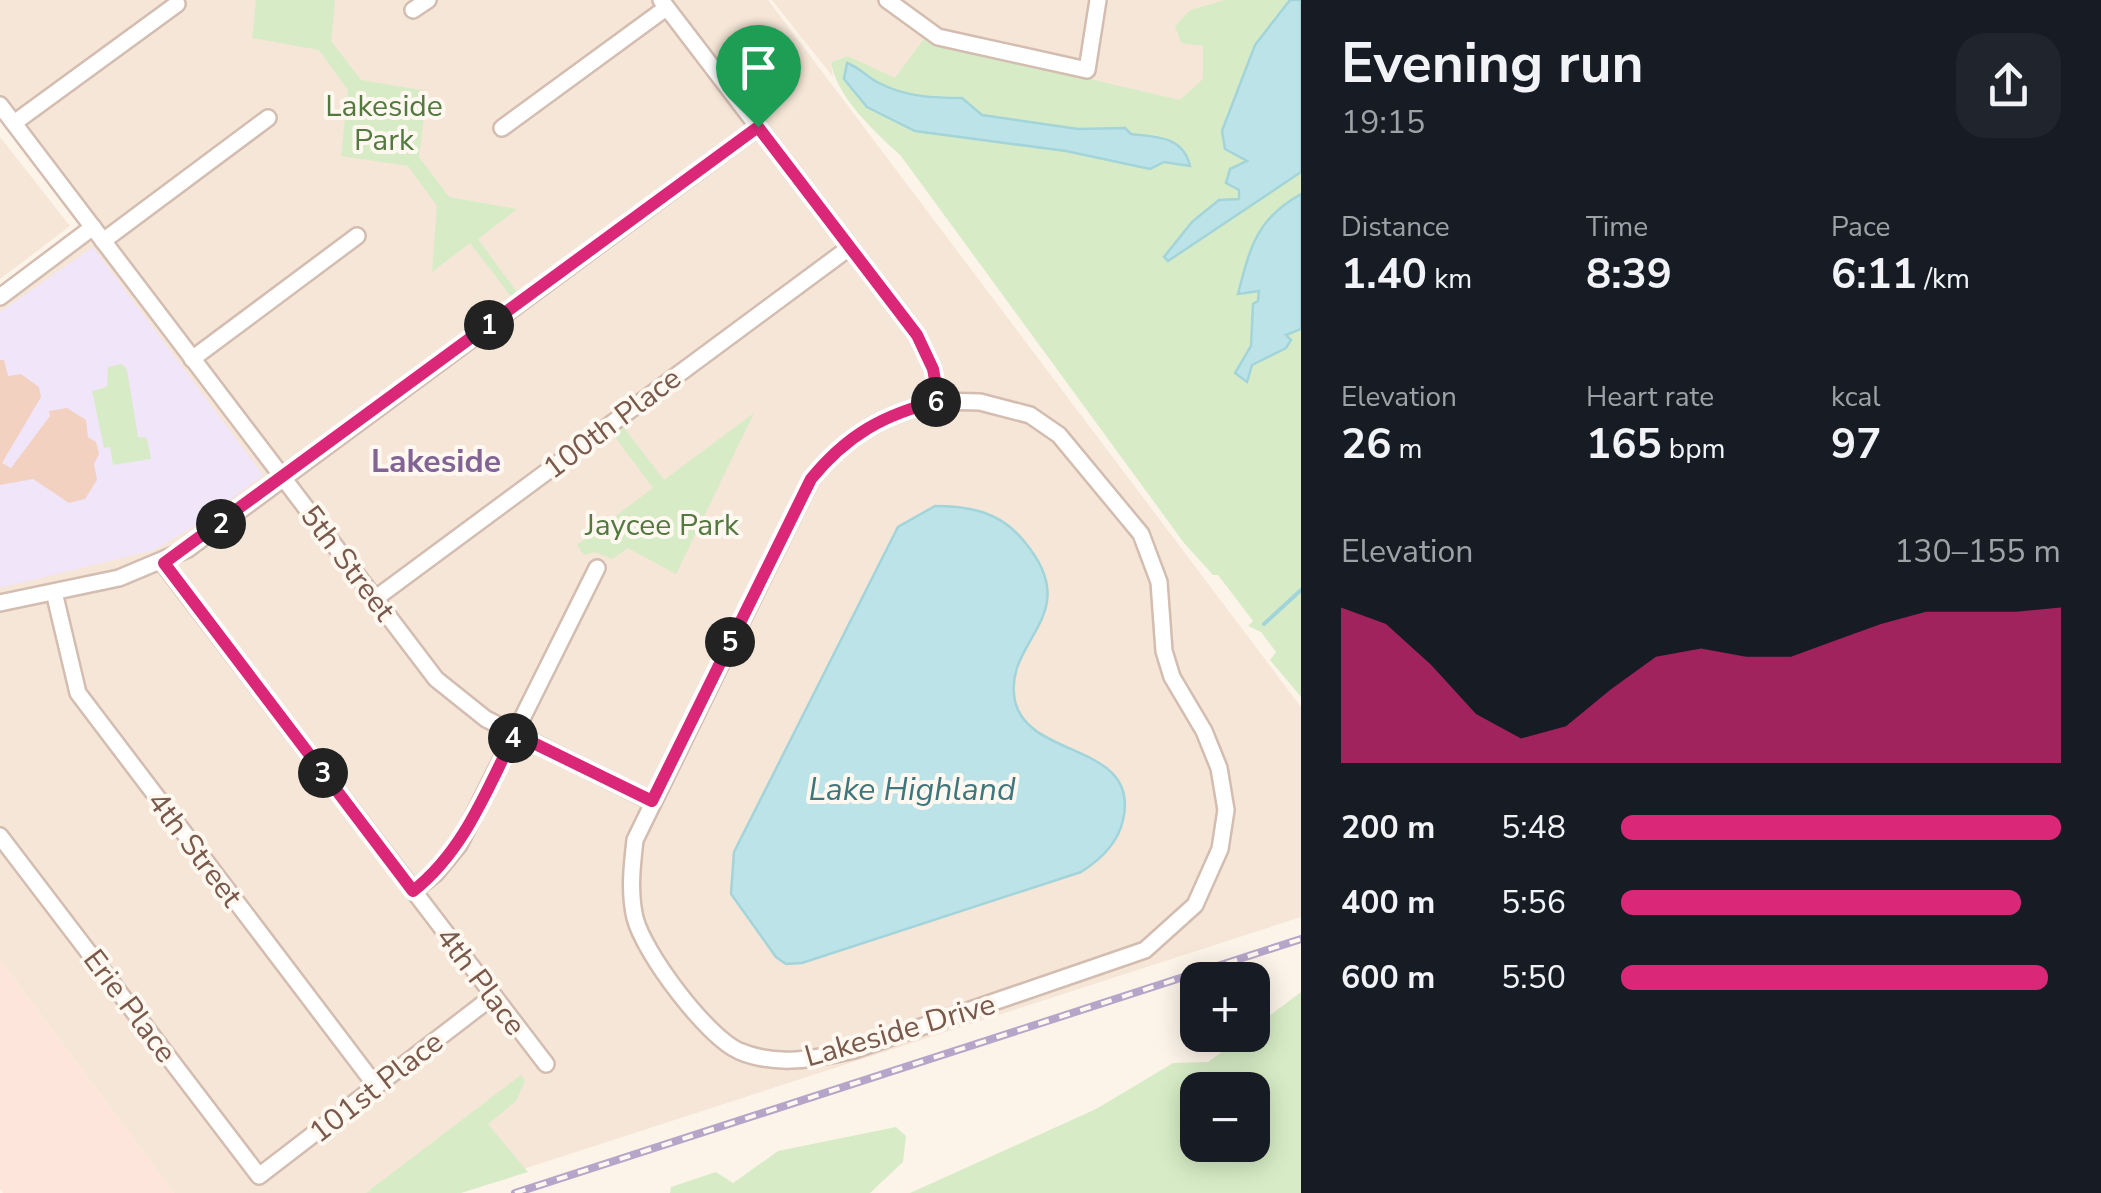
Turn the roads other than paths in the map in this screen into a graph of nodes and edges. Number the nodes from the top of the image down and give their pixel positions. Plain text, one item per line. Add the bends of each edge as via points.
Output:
1 (428, 0) edge
2 (887, 0) edge
3 (1098, 0) edge
4 (177, 4) dead end
5 (664, 4) edge
6 (414, 10) dead end
7 (0, 105) edge
8 (268, 118) dead end
9 (14, 124) junction
10 (758, 127) junction
11 (502, 128) dead end
12 (98, 234) junction
13 (357, 236) dead end
14 (849, 248) junction
15 (0, 296) edge
16 (192, 358) junction
17 (939, 401) junction
18 (283, 477) junction
19 (164, 563) junction
20 (597, 568) dead end
21 (54, 592) junction
22 (376, 598) junction
23 (0, 603) edge
24 (515, 734) junction
25 (652, 801) junction
26 (0, 836) edge
27 (413, 891) junction
28 (492, 997) junction
29 (546, 1064) dead end
30 (376, 1086) junction
31 (259, 1176) joint

1 - 6 street
2 - 3 street via 938,37 1087,70
4 - 9 street
5 - 10 street
5 - 11 street
7 - 9 street, 5th Street
8 - 12 street
9 - 12 street, 5th Street
10 - 14 street
10 - 18 street
12 - 15 street
12 - 16 street, 5th Street
13 - 16 street
14 - 17 street via 917,335
14 - 22 street, 100th Place
16 - 18 street, 5th Street
17 - 25 street, Lakeside Drive via 874,422 839,444 811,479
17 - 25 street, Lakeside Drive via 980,402 1044,425 1086,461 1141,534 1158,582 1172,677 1204,731 1226,810 1220,849 1195,905 1145,950 1104,968 854,1050 814,1059 764,1058 710,1031 636,924 634,855
18 - 19 street
18 - 22 street, 5th Street
19 - 21 street
19 - 27 street, 4th Place
20 - 24 street
21 - 23 street
21 - 30 street, 4th Street via 78,694
22 - 24 street, 5th Street via 460,702
24 - 25 street, 5th Street
24 - 27 street via 459,844
26 - 31 street, Erie Place
27 - 28 street, 4th Place
28 - 29 street, 4th Place
28 - 30 street, 101st Place
30 - 31 street, 101st Place

